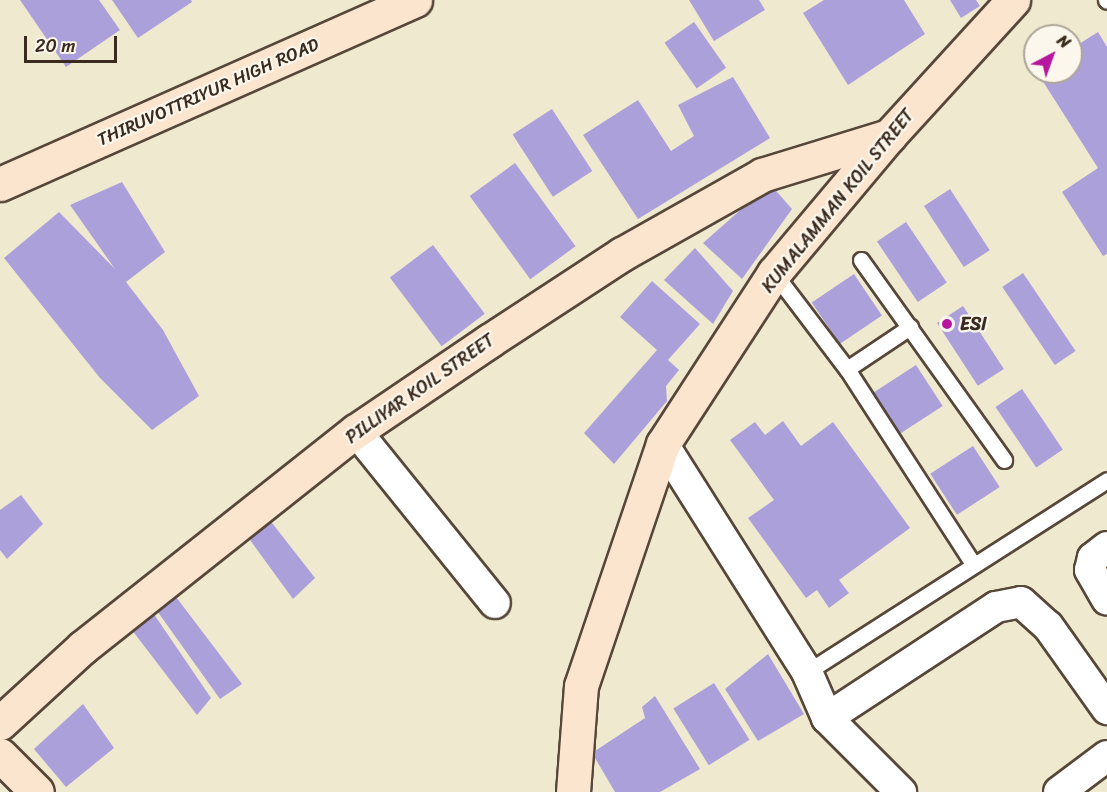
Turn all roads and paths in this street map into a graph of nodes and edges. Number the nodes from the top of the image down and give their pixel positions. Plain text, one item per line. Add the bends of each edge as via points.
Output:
1 (415, 0) edge
2 (1013, 0) edge
3 (889, 136) junction
4 (0, 184) edge
5 (861, 260) dead end
6 (774, 273) junction
7 (910, 327) junction
8 (847, 369) junction
9 (356, 431) junction
10 (663, 444) junction
11 (1004, 460) dead end
12 (1107, 480) edge
13 (1107, 546) edge
14 (972, 562) junction
15 (1107, 600) edge
16 (495, 603) dead end
17 (807, 672) junction
18 (1103, 693) edge
19 (827, 718) junction
20 (0, 723) edge
21 (0, 754) edge
22 (1107, 756) edge
23 (37, 792) edge
24 (573, 792) edge
25 (901, 792) edge
26 (1059, 792) edge

1 - 4 main road, THIRUVOTTRIYUR HIGH ROAD
2 - 3 main road, KUMALAMMAN KOIL STREET
3 - 6 main road, KUMALAMMAN KOIL STREET
3 - 9 main road, PILLIYAR KOIL STREET via 762,175 622,254
5 - 7 lane
6 - 8 lane
6 - 10 main road, KUMALAMMAN KOIL STREET
7 - 8 lane
7 - 11 lane
8 - 14 lane
9 - 16 street
9 - 20 main road, PILLIYAR KOIL STREET via 83,647
10 - 17 street
10 - 24 main road, KUMALAMMAN KOIL STREET via 581,686
12 - 14 lane
13 - 15 street via 1093,558 1090,570
14 - 17 lane
17 - 19 street
18 - 19 street via 1048,626 1021,602 996,607
19 - 25 street
21 - 23 main road
22 - 26 street

